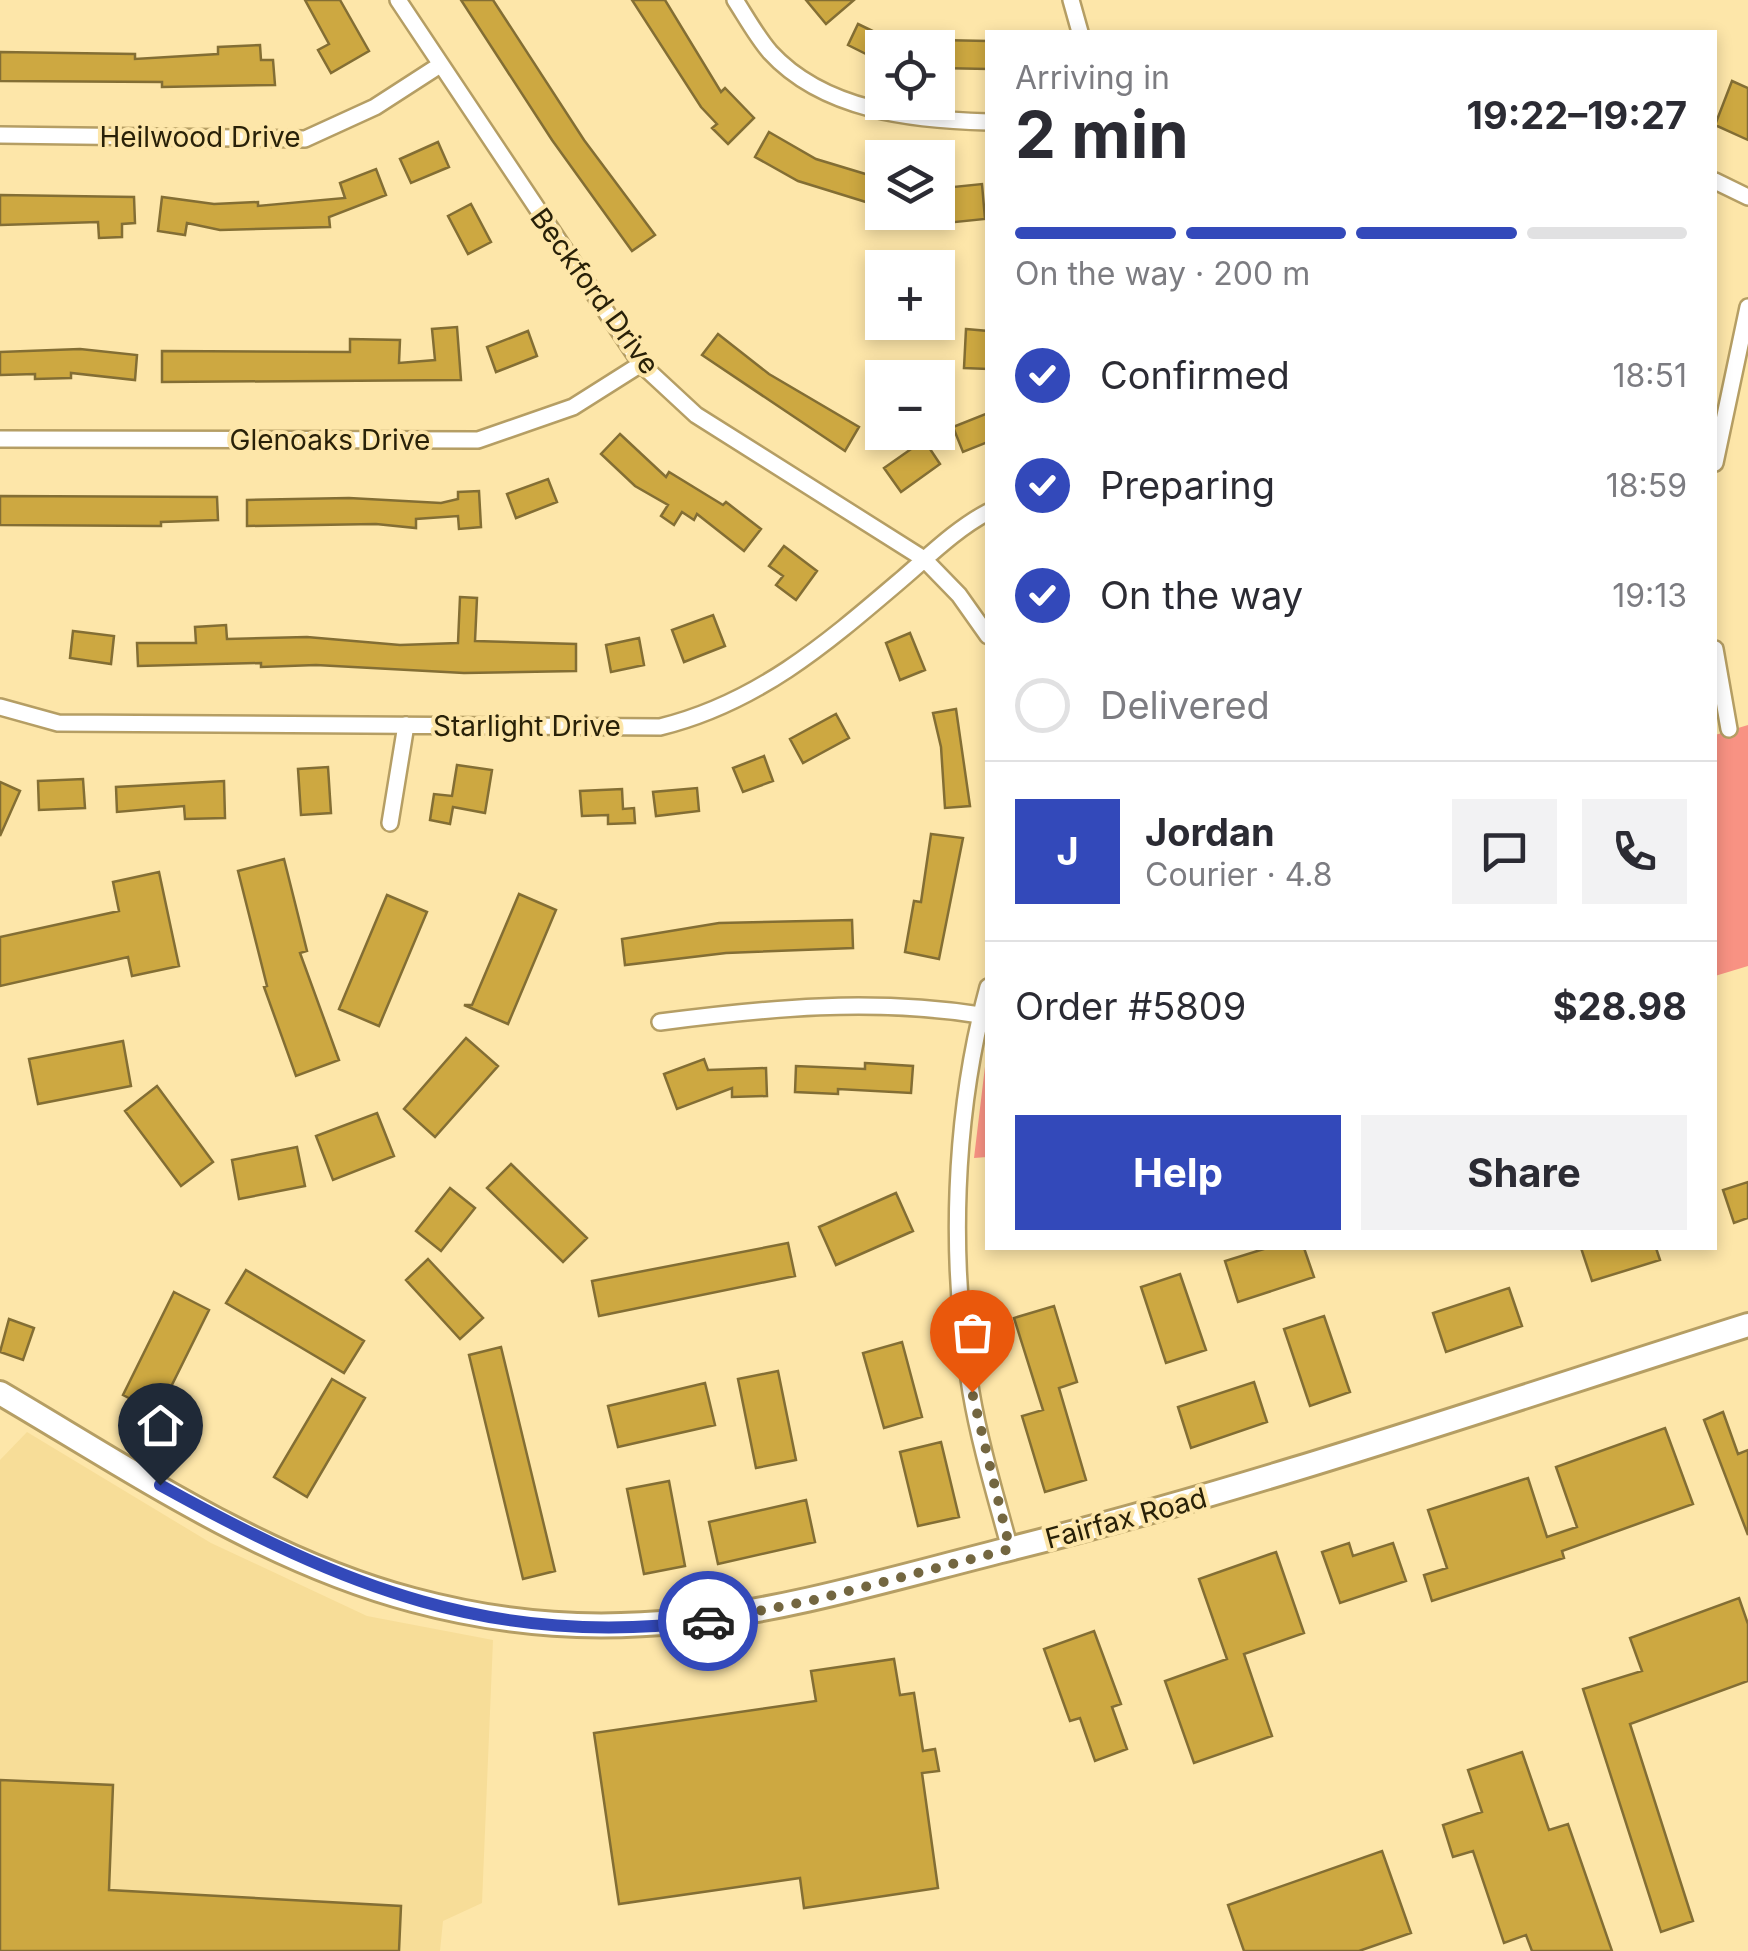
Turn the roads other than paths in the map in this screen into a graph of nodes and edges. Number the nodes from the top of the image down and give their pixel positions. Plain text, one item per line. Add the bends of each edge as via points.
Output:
1 (398, 0) edge
2 (735, 0) edge
3 (1071, 0) edge
4 (1079, 30) edge
5 (440, 65) junction
6 (985, 122) edge
7 (0, 135) edge
8 (1717, 182) edge
9 (1748, 197) edge
10 (1748, 307) edge
11 (641, 364) junction
12 (0, 439) edge
13 (1717, 446) edge
14 (985, 514) edge
15 (924, 560) junction
16 (985, 632) edge
17 (1717, 661) edge
18 (0, 706) edge
19 (406, 725) junction
20 (1728, 729) dead end
21 (390, 823) dead end
22 (985, 998) edge
23 (980, 1015) junction
24 (660, 1022) dead end
25 (1748, 1325) edge
26 (0, 1393) edge
27 (1010, 1549) junction

1 - 5 street, Beckford Drive
2 - 6 street via 770,53 816,88 929,121
3 - 4 street
5 - 7 street, Heilwood Drive via 304,139
5 - 11 street, Beckford Drive
8 - 9 street
10 - 13 street
11 - 12 street, Glenoaks Drive via 573,407 478,440
11 - 15 street, Beckford Drive via 696,416
14 - 15 street, Starlight Drive
15 - 16 street, Beckford Drive
15 - 19 street, Starlight Drive via 793,668 708,715 660,726
17 - 20 street
18 - 19 street, Starlight Drive via 58,723
19 - 21 street
22 - 23 street
23 - 24 street via 923,1006 792,1005
23 - 27 street via 966,1107 958,1279 972,1392
25 - 27 street, Fairfax Road via 1255,1482
26 - 27 street, Fairfax Road via 289,1555 414,1600 519,1621 620,1626 716,1620

